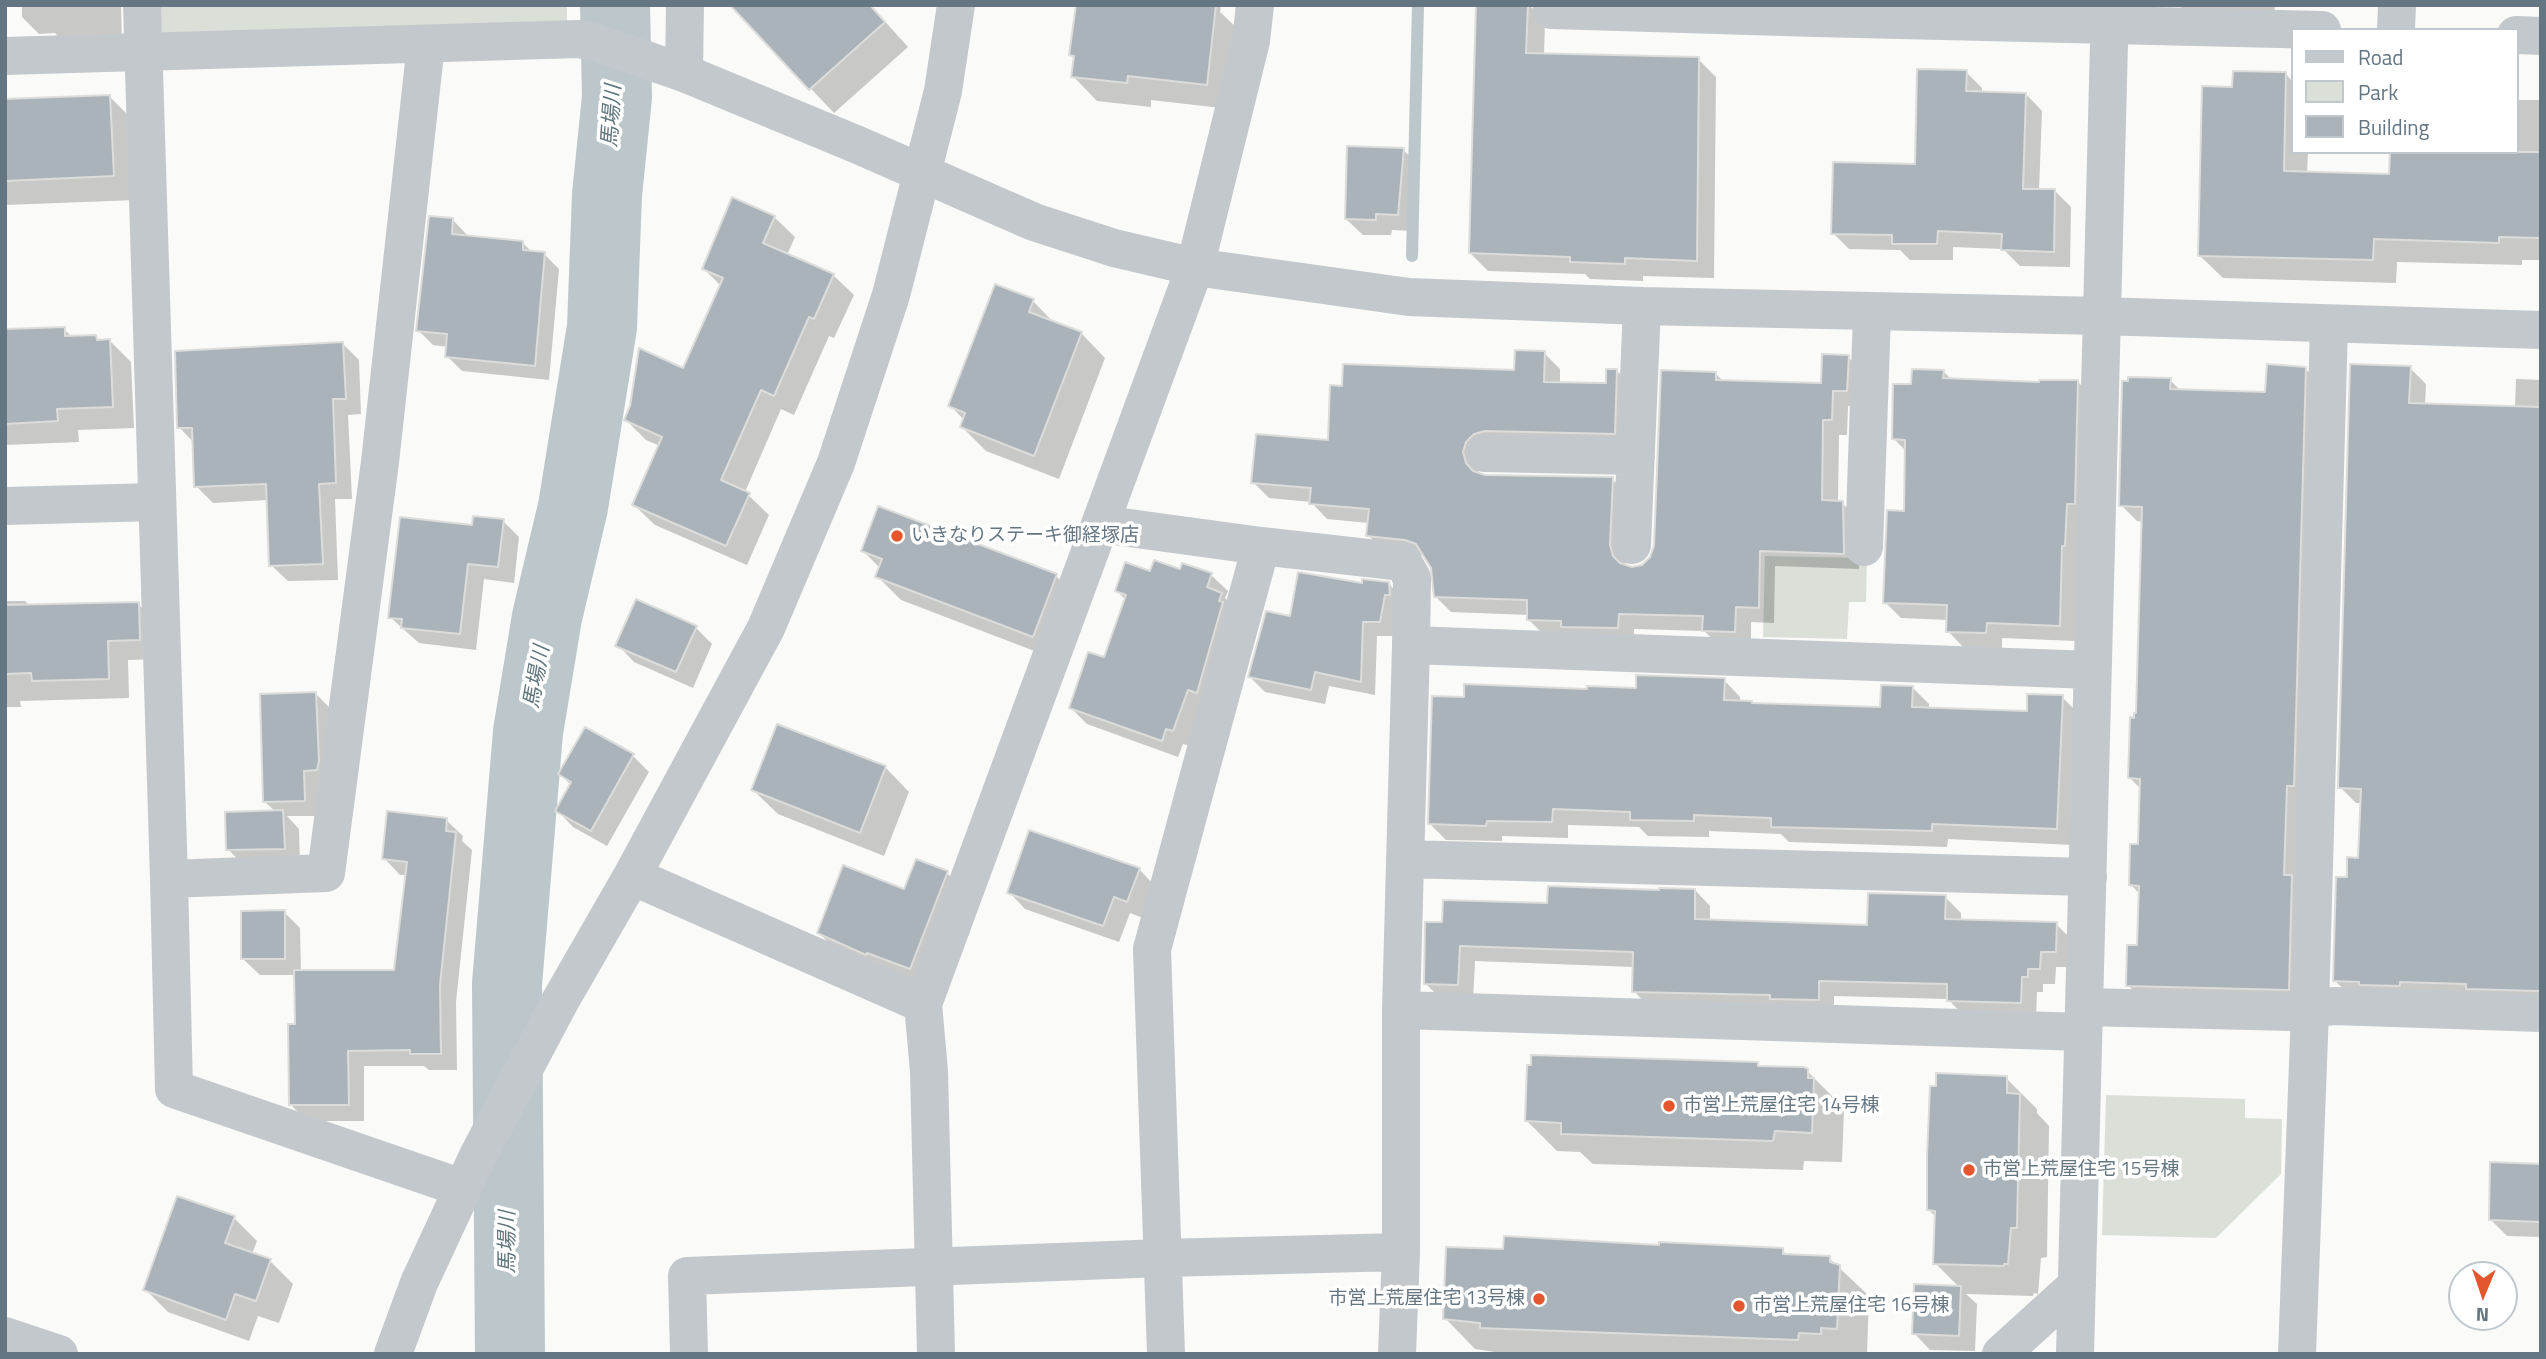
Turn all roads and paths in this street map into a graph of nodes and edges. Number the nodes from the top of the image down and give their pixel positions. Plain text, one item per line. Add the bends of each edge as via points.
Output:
1 (142, 5) edge
2 (685, 5) edge
3 (956, 5) edge
4 (1255, 5) edge
5 (1552, 5) edge
6 (2397, 5) edge
7 (1816, 12) edge
8 (2110, 15) edge
9 (2294, 28) edge
10 (2396, 28) edge
11 (2518, 35) edge
12 (2541, 36) edge
13 (426, 44) junction
14 (143, 52) junction
15 (5, 56) edge
16 (684, 73) junction
17 (923, 174) junction
18 (1195, 267) junction
19 (1642, 306) junction
20 (1872, 313) junction
21 (2101, 316) junction
22 (2329, 325) junction
23 (2541, 330) edge
24 (1485, 453) dead end
25 (1636, 456) junction
26 (156, 502) junction
27 (5, 506) edge
28 (1100, 524) junction
29 (1632, 545) dead end
30 (1261, 546) junction
31 (1864, 547) dead end
32 (1411, 645) junction
33 (2092, 670) junction
34 (1405, 859) junction
35 (632, 876) junction
36 (2088, 877) junction
37 (169, 879) junction
38 (923, 1004) junction
39 (1401, 1010) junction
40 (2310, 1010) junction
41 (2541, 1013) edge
42 (2084, 1019) junction
43 (462, 1188) junction
44 (1401, 1252) junction
45 (1163, 1258) junction
46 (934, 1267) junction
47 (2077, 1285) junction
48 (5, 1336) edge
49 (59, 1354) edge
50 (393, 1354) edge
51 (689, 1354) edge
52 (936, 1354) edge
53 (1166, 1354) edge
54 (1397, 1354) edge
55 (2001, 1354) edge
56 (2075, 1354) edge
57 (2297, 1354) edge

1 - 14 street
2 - 16 street
3 - 17 street via 943,91
4 - 18 street via 1251,41
5 - 7 street via 1552,10
6 - 10 street
7 - 8 street
8 - 9 street
8 - 21 street
11 - 12 street
13 - 14 street
13 - 16 street via 579,40
13 - 37 street via 380,462 326,873
14 - 15 street
14 - 26 street
16 - 17 street
17 - 18 street via 1034,222 1114,248
17 - 35 street via 891,295 836,463 766,628
18 - 19 street via 1409,297
18 - 28 street
19 - 20 street
19 - 25 street
20 - 21 street
20 - 31 street
21 - 22 street
21 - 33 street
22 - 23 street
22 - 40 street
24 - 25 street
25 - 29 street
26 - 27 street
26 - 37 street
28 - 30 street
28 - 38 street
30 - 32 street via 1403,562 1412,578
30 - 45 street via 1152,950
32 - 33 street
32 - 34 street
33 - 36 street
34 - 36 street
34 - 39 street
35 - 38 street
35 - 43 street
36 - 42 street
37 - 43 street via 174,1088
38 - 46 street
39 - 42 street
39 - 44 street
40 - 41 street via 2334,1006
40 - 42 street
40 - 57 street
42 - 47 street
43 - 50 street
44 - 45 street
44 - 54 street
45 - 46 street
45 - 53 street
46 - 51 street via 687,1276
46 - 52 street
47 - 55 street
47 - 56 street
48 - 49 street

